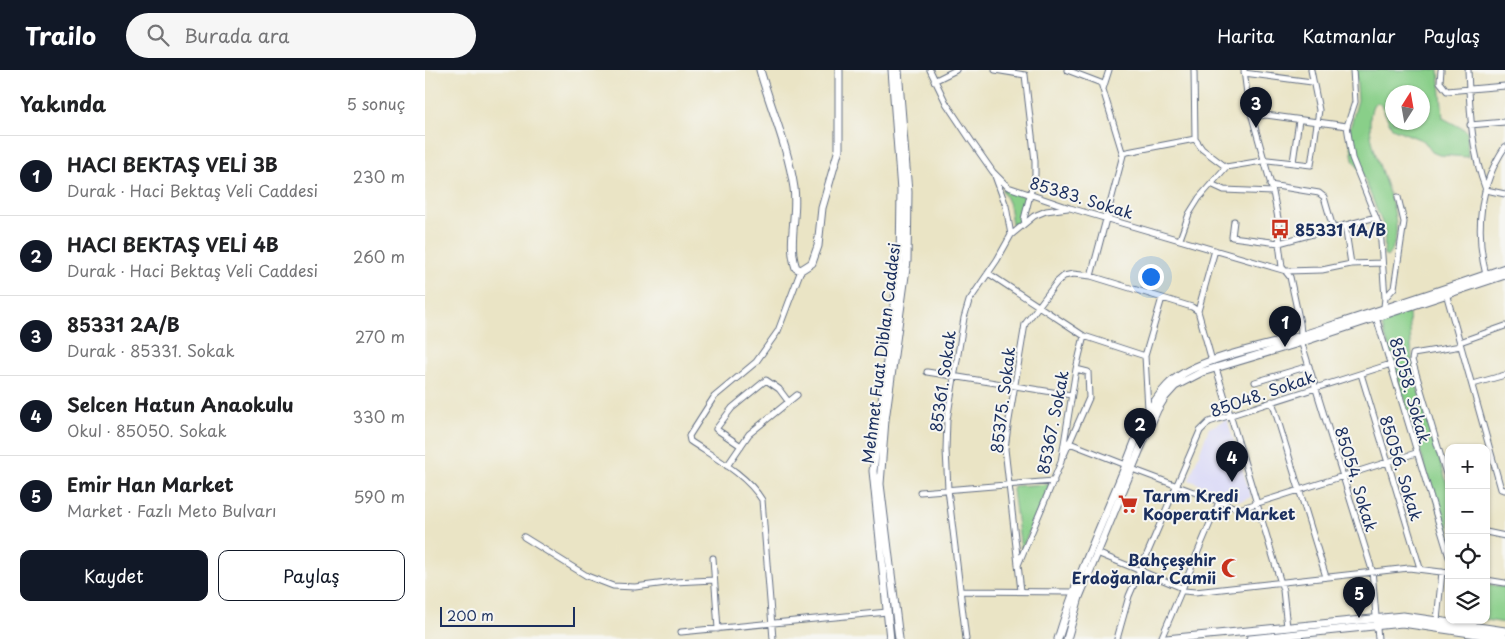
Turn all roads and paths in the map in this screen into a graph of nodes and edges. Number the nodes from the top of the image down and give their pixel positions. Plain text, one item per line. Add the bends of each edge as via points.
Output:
1 (759, 70) edge
2 (839, 70) edge
3 (892, 70) edge
4 (898, 70) edge
5 (930, 70) edge
6 (956, 70) edge
7 (995, 70) edge
8 (1028, 70) edge
9 (1067, 70) edge
10 (1109, 70) edge
11 (1194, 70) edge
12 (1311, 70) edge
13 (1353, 70) edge
14 (1441, 70) edge
15 (1468, 70) edge
16 (1244, 72) edge
17 (1025, 76) junction
18 (934, 81) junction
19 (1312, 82) junction
20 (1504, 84) edge
21 (1103, 89) junction
22 (1469, 89) junction
23 (1252, 117) junction
24 (1299, 120) junction
25 (1505, 122) edge
26 (1317, 123) junction
27 (1470, 125) junction
28 (1347, 126) junction
29 (1195, 139) junction
30 (1505, 147) edge
31 (1123, 153) junction
32 (1264, 160) junction
33 (1293, 162) junction
34 (1226, 167) junction
35 (993, 172) junction
36 (1211, 184) junction
37 (1270, 184) junction
38 (1486, 190) junction
39 (1273, 192) junction
40 (1505, 194) edge
41 (1030, 195) junction
42 (1398, 197) dead end
43 (1070, 208) junction
44 (1105, 217) junction
45 (1376, 217) junction
46 (1234, 221) dead end
47 (1025, 223) junction
48 (1345, 225) junction
49 (1333, 228) junction
50 (1011, 235) junction
51 (1180, 239) junction
52 (1279, 243) junction
53 (1215, 250) junction
54 (1351, 264) junction
55 (1382, 264) junction
56 (1505, 268) edge
57 (801, 270) junction
58 (1286, 271) junction
59 (988, 273) junction
60 (1486, 275) junction
61 (1505, 275) edge
62 (1091, 276) junction
63 (1445, 291) junction
64 (1162, 298) junction
65 (1385, 298) junction
66 (1039, 306) junction
67 (1384, 307) junction
68 (1198, 311) junction
69 (1376, 317) junction
70 (1505, 326) edge
71 (1084, 336) junction
72 (1302, 339) junction
73 (1461, 344) junction
74 (1145, 356) junction
75 (1391, 364) junction
76 (1214, 365) junction
77 (1309, 366) junction
78 (1076, 369) junction
79 (927, 372) dead end
80 (1361, 374) junction
81 (1505, 375) edge
82 (954, 376) junction
83 (1255, 382) dead end
84 (1473, 384) junction
85 (1014, 387) junction
86 (1316, 388) junction
87 (797, 395) dead end
88 (1071, 395) junction
89 (1272, 400) junction
90 (788, 401) junction
91 (1150, 410) junction
92 (1229, 415) junction
93 (1067, 442) junction
94 (741, 446) junction
95 (1416, 453) junction
96 (1387, 463) junction
97 (727, 466) junction
98 (1129, 467) junction
99 (1445, 471) edge
100 (1343, 476) junction
101 (1054, 481) junction
102 (1009, 484) junction
103 (1176, 486) junction
104 (948, 489) junction
105 (1299, 490) junction
106 (1505, 490) edge
107 (919, 492) dead end
108 (1219, 502) junction
109 (1256, 504) junction
110 (1490, 533) edge
111 (1505, 536) edge
112 (524, 537) dead end
113 (1445, 544) edge
114 (1097, 553) junction
115 (713, 558) dead end
116 (1018, 566) junction
117 (1420, 568) junction
118 (1140, 570) junction
119 (1372, 572) junction
120 (1442, 572) junction
121 (1445, 572) edge
122 (1326, 577) junction
123 (714, 580) junction
124 (1490, 581) edge
125 (1280, 583) junction
126 (1505, 583) edge
127 (1182, 589) junction
128 (961, 591) junction
129 (1021, 591) junction
130 (1074, 592) junction
131 (887, 612) junction
132 (1437, 620) junction
133 (1378, 622) junction
134 (771, 623) junction
135 (718, 628) junction
136 (1505, 630) edge
137 (681, 632) dead end
138 (1287, 633) edge
139 (1464, 636) edge
140 (1505, 638) edge
141 (773, 639) edge
142 (890, 639) edge
143 (899, 639) edge
144 (966, 639) edge
145 (1058, 639) edge
146 (1067, 639) edge
147 (1117, 639) edge
148 (1161, 639) edge
149 (1167, 639) edge
150 (1250, 639) edge
151 (1378, 639) edge

1 - 57 main road via 780,127 790,167 795,207 793,259 796,268
2 - 57 main road via 839,150 822,208 818,246 812,263
3 - 131 main road, Mehmet Fuat Diblan Caddesi via 901,191 900,251 873,471
4 - 143 main road, Mehmet Fuat Diblan Caddesi via 908,192 907,261 884,430 880,484
5 - 18 street, 85383. Sokak
6 - 18 street
7 - 17 street
8 - 17 street
9 - 21 street via 1101,84
10 - 21 street
11 - 29 street
12 - 19 street
13 - 28 street via 1355,102
14 - 22 street via 1440,82 1447,91
15 - 22 street
16 - 19 street
16 - 23 street, 85054. Sokak
17 - 41 street via 1035,161
18 - 35 street, 85383. Sokak
19 - 26 street via 1319,110
20 - 22 street
21 - 31 street
22 - 27 street
23 - 24 street via 1266,115
23 - 32 street, 85054. Sokak
24 - 26 street
24 - 33 street
25 - 27 street
26 - 28 street
26 - 33 street via 1311,165
27 - 38 street
28 - 45 street via 1352,158
29 - 31 street
29 - 34 street via 1202,149
30 - 38 street
31 - 44 street
32 - 33 street
32 - 34 street
32 - 37 street, 85054. Sokak
34 - 36 street
35 - 41 street, 85383. Sokak via 1008,187
35 - 50 street via 1006,206
36 - 39 street via 1224,190
36 - 51 street via 1189,214
37 - 39 street, 85054. Sokak
37 - 49 street via 1319,193 1324,197
38 - 40 street
38 - 60 street via 1479,236
39 - 52 street, 85054. Sokak via 1280,229
41 - 43 street, 85383. Sokak
41 - 47 street
42 - 65 street via 1404,222 1394,288
43 - 44 street, 85383. Sokak
43 - 47 street, 85361. Sokak via 1046,211
44 - 51 street, 85383. Sokak
44 - 62 street
45 - 48 street
45 - 55 street
46 - 52 street via 1232,237
47 - 50 street, 85361. Sokak
48 - 49 street
48 - 54 street
49 - 52 street
50 - 59 street, 85361. Sokak
51 - 53 street, 85383. Sokak
52 - 58 street, 85054. Sokak via 1282,266
53 - 58 street, 85383. Sokak
53 - 68 street
54 - 55 street, 85383. Sokak
54 - 58 street, 85383. Sokak via 1322,270
55 - 65 street
56 - 60 main road
57 - 97 street via 778,332 756,362 714,397 689,436 690,441
58 - 72 street, 85054. Sokak via 1290,277
59 - 66 street
59 - 82 street, 85361. Sokak via 969,301
60 - 63 main road
61 - 63 main road
62 - 64 street
62 - 66 street, 85375. Sokak via 1064,276
63 - 67 main road
63 - 69 main road
63 - 73 street
64 - 68 street
64 - 74 street
65 - 67 street
66 - 71 street
66 - 85 street, 85375. Sokak via 1025,324
67 - 72 main road
68 - 76 street
69 - 72 main road
69 - 75 street, 85058. Sokak
70 - 73 street
71 - 74 street
71 - 78 street, 85367. Sokak
72 - 76 main road
72 - 77 street, 85054. Sokak
73 - 84 street
73 - 99 street via 1413,354 1412,360
74 - 91 street
75 - 80 street, 85048. Sokak
75 - 95 street, 85058. Sokak
76 - 91 main road via 1186,372 1168,385
76 - 92 street
76 - 98 main road via 1175,386 1165,397
77 - 83 street
77 - 86 street, 85054. Sokak
78 - 88 street, 85367. Sokak
78 - 93 street via 1088,372 1089,398
79 - 82 street
80 - 86 street, 85048. Sokak
80 - 96 street, 85056. Sokak
81 - 84 street
82 - 85 street
82 - 104 street, 85361. Sokak via 947,420
84 - 106 street via 1501,489
85 - 88 street
85 - 102 street, 85375. Sokak via 1005,449
86 - 89 street, 85048. Sokak
86 - 100 street, 85054. Sokak
87 - 90 street
88 - 93 street, 85367. Sokak
89 - 92 street, 85048. Sokak
89 - 105 street
90 - 94 street via 749,434
90 - 94 street via 767,380 731,408 716,429
91 - 98 main road
92 - 103 street, 85048. Sokak via 1209,422 1200,431
92 - 109 street
93 - 98 street
93 - 101 street, 85367. Sokak
94 - 97 street
95 - 96 street
95 - 113 street, 85058. Sokak
96 - 100 street
96 - 117 street, 85056. Sokak
97 - 134 street via 755,489 762,500
98 - 103 street
98 - 114 main road
98 - 130 main road
100 - 105 street
100 - 119 street, 85054. Sokak
101 - 102 street
101 - 116 street, 85367. Sokak
102 - 104 street
102 - 116 street, 85375. Sokak
103 - 108 street
103 - 118 street, 85048. Sokak
104 - 107 street
104 - 128 street, 85361. Sokak
105 - 109 street
105 - 122 street
108 - 109 street via 1239,509
108 - 127 street
109 - 125 street
110 - 111 street
112 - 123 street via 587,576 613,586
114 - 118 street
114 - 146 main road via 1079,597
115 - 123 street
116 - 129 street, 85375. Sokak
117 - 119 street
117 - 120 street
118 - 127 street
118 - 147 street, 85048. Sokak
119 - 122 street
119 - 133 street, 85054. Sokak
120 - 121 street
120 - 132 street
122 - 125 street
123 - 135 street
124 - 126 street
125 - 127 street via 1195,592
125 - 138 street
127 - 148 street
128 - 129 street
128 - 144 street, 85361. Sokak
129 - 130 street
130 - 145 main road
131 - 134 street
131 - 142 main road, Mehmet Fuat Diblan Caddesi
132 - 133 main road via 1403,616
132 - 136 main road
133 - 138 main road
133 - 139 main road via 1402,623
133 - 151 street, 85054. Sokak
134 - 135 street
134 - 141 street
135 - 137 street
138 - 149 main road
138 - 150 main road
139 - 140 main road

